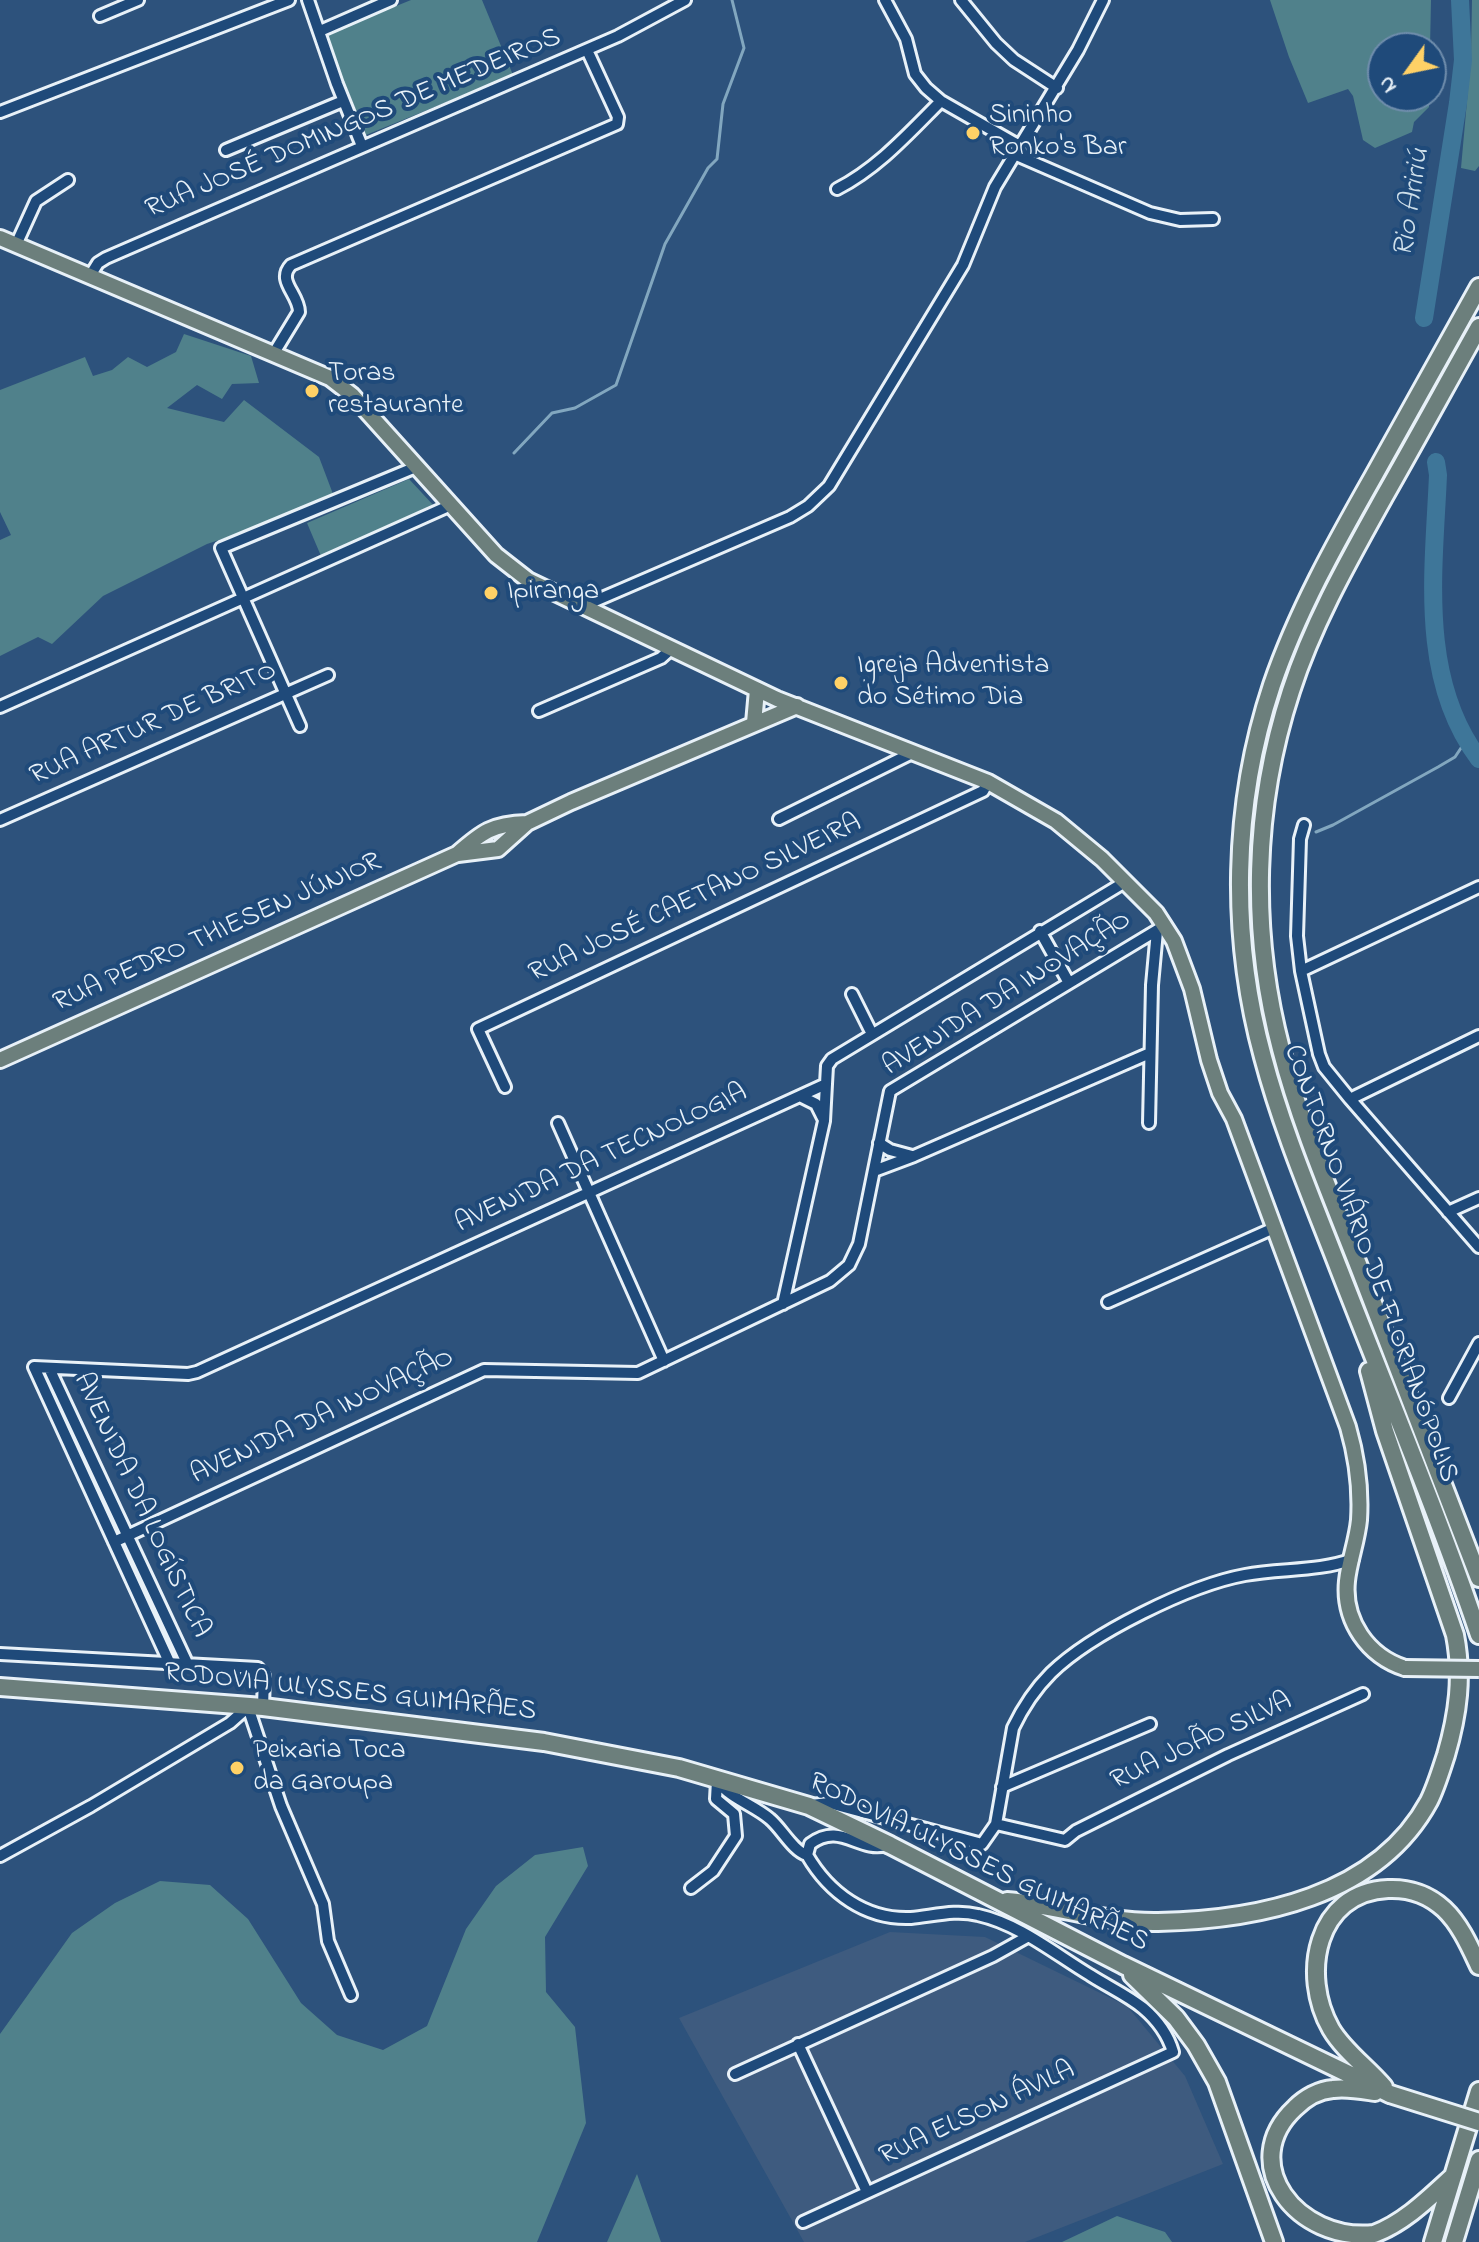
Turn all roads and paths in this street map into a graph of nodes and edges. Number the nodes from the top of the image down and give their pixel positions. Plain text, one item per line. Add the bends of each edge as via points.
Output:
1 (138, 0) edge
2 (289, 0) edge
3 (308, 0) edge
4 (391, 0) edge
5 (685, 0) edge
6 (885, 0) edge
7 (961, 0) edge
8 (1103, 0) edge
9 (100, 16) dead end
10 (320, 31) junction
11 (587, 50) junction
12 (1057, 88) junction
13 (343, 101) junction
14 (941, 101) junction
15 (0, 112) edge
16 (362, 146) junction
17 (226, 150) dead end
18 (1016, 150) junction
19 (68, 180) dead end
20 (837, 189) dead end
21 (1213, 219) dead end
22 (0, 238) edge
23 (16, 245) junction
24 (90, 276) junction
25 (1479, 287) edge
26 (1479, 327) edge
27 (274, 353) junction
28 (416, 467) junction
29 (451, 505) junction
30 (243, 599) junction
31 (587, 608) junction
32 (671, 649) junction
33 (328, 675) dead end
34 (757, 690) junction
35 (286, 693) junction
36 (797, 706) junction
37 (0, 707) edge
38 (539, 711) dead end
39 (754, 723) junction
40 (300, 726) dead end
41 (912, 753) junction
42 (988, 782) junction
43 (779, 819) dead end
44 (0, 820) edge
45 (527, 823) junction
46 (505, 824) junction
47 (1304, 825) dead end
48 (479, 835) junction
49 (513, 838) junction
50 (485, 852) junction
51 (457, 854) junction
52 (1125, 882) junction
53 (1479, 887) edge
54 (1161, 929) junction
55 (1040, 931) junction
56 (1301, 971) junction
57 (1069, 983) junction
58 (852, 994) dead end
59 (872, 1034) junction
60 (1479, 1036) edge
61 (1150, 1053) junction
62 (0, 1060) edge
63 (821, 1086) junction
64 (505, 1087) dead end
65 (800, 1096) junction
66 (1350, 1099) junction
67 (822, 1116) junction
68 (558, 1123) dead end
69 (1149, 1123) dead end
70 (879, 1143) junction
71 (914, 1156) junction
72 (874, 1171) junction
73 (589, 1193) junction
74 (1479, 1198) edge
75 (1448, 1212) junction
76 (1274, 1228) junction
77 (1479, 1247) edge
78 (1108, 1302) dead end
79 (783, 1304) junction
80 (1360, 1323) junction
81 (1479, 1343) edge
82 (664, 1361) junction
83 (34, 1367) joint
84 (49, 1368) junction
85 (1449, 1398) dead end
86 (1450, 1504) junction
87 (127, 1536) junction
88 (114, 1542) junction
89 (1353, 1559) junction
90 (1479, 1561) edge
91 (1479, 1578) edge
92 (1479, 1635) edge
93 (0, 1654) edge
94 (170, 1664) junction
95 (188, 1665) junction
96 (1479, 1669) edge
97 (0, 1687) edge
98 (1363, 1694) dead end
99 (256, 1707) junction
100 (1150, 1724) dead end
101 (717, 1779) junction
102 (1002, 1787) junction
103 (809, 1806) junction
104 (996, 1824) junction
105 (890, 1845) junction
106 (807, 1855) junction
107 (0, 1856) edge
108 (691, 1888) dead end
109 (997, 1901) junction
110 (1027, 1937) junction
111 (1123, 1965) junction
112 (1479, 1966) edge
113 (351, 1995) dead end
114 (798, 2044) junction
115 (735, 2074) dead end
116 (1479, 2091) edge
117 (1390, 2094) junction
118 (1479, 2122) edge
119 (1479, 2160) edge
120 (1452, 2177) junction
121 (867, 2192) junction
122 (803, 2222) dead end
123 (1274, 2242) edge
124 (1433, 2242) edge
125 (1454, 2242) edge

1 - 9 street
2 - 15 street
3 - 10 street
4 - 10 street
5 - 11 street, RUA JOSÉ DOMINGOS DE MEDEIROS
6 - 14 street via 906,39 915,74
7 - 12 street via 1014,60
8 - 12 street
10 - 13 street
11 - 16 street, RUA JOSÉ DOMINGOS DE MEDEIROS
11 - 27 street via 617,124 291,265 284,278 299,312
12 - 18 street
13 - 16 street
13 - 17 street
14 - 18 street
14 - 20 street via 882,160
16 - 24 street, RUA JOSÉ DOMINGOS DE MEDEIROS via 106,258
18 - 21 street via 1150,213 1180,220
18 - 31 street via 963,265 829,486 790,517
19 - 23 street via 36,201
22 - 23 main road
23 - 24 main road
24 - 27 main road
25 - 80 highway, CONTORNO VIÁRIO DE FLORIANÓPOLIS via 1338,539 1292,633 1263,715 1242,827 1241,926 1255,1025 1284,1125
26 - 86 highway, CONTORNO VIÁRIO DE FLORIANÓPOLIS via 1355,548 1299,668 1269,774 1259,884 1266,980 1289,1079
27 - 28 main road via 317,371 352,395
28 - 29 main road
28 - 30 street via 221,548
29 - 30 street
29 - 31 main road via 496,555 528,580
30 - 35 street
30 - 37 street
31 - 32 main road
32 - 34 main road
32 - 38 street
33 - 35 street, RUA ARTUR DE BRITO
34 - 36 main road
34 - 39 main road
35 - 40 street
35 - 44 street, RUA ARTUR DE BRITO
36 - 39 main road, RUA PEDRO THIESEN JÚNIOR
36 - 41 main road
39 - 45 main road, RUA PEDRO THIESEN JÚNIOR
41 - 42 main road
41 - 43 street
42 - 52 main road via 1056,821
42 - 64 street, RUA JOSÉ CAETANO SILVEIRA via 983,791 478,1029
45 - 46 main road, RUA PEDRO THIESEN JÚNIOR
45 - 49 main road, RUA PEDRO THIESEN JÚNIOR
46 - 48 main road, RUA PEDRO THIESEN JÚNIOR
46 - 49 main road
47 - 56 street via 1297,936
48 - 50 main road
48 - 51 main road, RUA PEDRO THIESEN JÚNIOR
49 - 50 main road, RUA PEDRO THIESEN JÚNIOR
50 - 51 main road, RUA PEDRO THIESEN JÚNIOR
51 - 62 main road, RUA PEDRO THIESEN JÚNIOR
52 - 54 main road via 1156,913
52 - 55 street
53 - 56 street
54 - 57 street, AVENIDA DA INOVAÇÃO
54 - 61 street via 1152,985
54 - 76 main road via 1185,966 1216,1082
55 - 57 street
55 - 59 street
56 - 66 street via 1319,1054
57 - 70 street, AVENIDA DA INOVAÇÃO via 892,1089
58 - 59 street
59 - 63 street via 828,1062
60 - 66 street
61 - 69 street
61 - 71 street
63 - 65 street, AVENIDA DA TECNOLOGIA
63 - 67 street
65 - 67 street via 816,1104
65 - 73 street, AVENIDA DA TECNOLOGIA
66 - 75 street
67 - 79 street
68 - 73 street
70 - 71 street
70 - 72 street, AVENIDA DA INOVAÇÃO
71 - 72 street
72 - 79 street, AVENIDA DA INOVAÇÃO via 859,1244 849,1265 830,1281
73 - 82 street
73 - 84 street, AVENIDA DA TECNOLOGIA via 197,1372
74 - 75 street
75 - 77 street
76 - 78 street
76 - 89 main road via 1353,1443 1360,1499
79 - 82 street, AVENIDA DA INOVAÇÃO
80 - 92 highway, CONTORNO VIÁRIO DE FLORIANÓPOLIS
80 - 109 highway via 1385,1431 1459,1657 1458,1708 1429,1801 1394,1846 1348,1880 1239,1917 1127,1921
81 - 85 street
82 - 87 street, AVENIDA DA INOVAÇÃO via 638,1373 484,1370
83 - 84 street, AVENIDA DA TECNOLOGIA
83 - 88 street, AVENIDA DA LOGÍSTICA
84 - 87 street, AVENIDA DA LOGÍSTICA
86 - 90 highway
86 - 91 highway, CONTORNO VIÁRIO DE FLORIANÓPOLIS
87 - 88 street, AVENIDA DA INOVAÇÃO
87 - 95 street, AVENIDA DA LOGÍSTICA
88 - 94 street, AVENIDA DA LOGÍSTICA
89 - 96 main road, bridge via 1347,1589 1353,1620 1370,1647 1405,1668
89 - 102 street via 1210,1584 1075,1653 1036,1689 1020,1714
93 - 94 street
94 - 95 street
95 - 99 street via 260,1669 264,1676
97 - 99 highway, RODOVIA ULYSSES GUIMARÃES
98 - 104 street, RUA JOÃO SILVA via 1228,1755 1065,1840
99 - 101 highway, RODOVIA ULYSSES GUIMARÃES via 544,1742
99 - 107 street
99 - 113 street via 275,1792 327,1914 328,1941
100 - 102 street
101 - 103 highway, RODOVIA ULYSSES GUIMARÃES
101 - 106 street
101 - 108 street via 716,1799 734,1814 736,1836 713,1871
102 - 104 street
103 - 104 street via 829,1803 976,1843 986,1841
103 - 105 highway, RODOVIA ULYSSES GUIMARÃES
105 - 106 street via 879,1848 827,1834 810,1844
105 - 109 highway, RODOVIA ULYSSES GUIMARÃES
106 - 110 street via 823,1880 867,1911 909,1918 976,1914
109 - 111 highway, RODOVIA ULYSSES GUIMARÃES
110 - 114 street
110 - 121 street, RUA ELSON ÁVILA via 1142,2007 1170,2040 1173,2052
111 - 117 highway, RODOVIA ULYSSES GUIMARÃES
111 - 123 highway via 1176,2018 1217,2082
112 - 117 highway via 1449,1914 1414,1892 1372,1891 1352,1899 1329,1921 1315,1961 1322,2010 1331,2030
114 - 115 street
114 - 121 street
116 - 120 highway
117 - 118 highway, RODOVIA ULYSSES GUIMARÃES, bridge
117 - 120 highway via 1334,2088 1290,2113 1275,2140 1272,2161 1277,2191 1288,2210 1322,2234 1363,2237 1420,2206
119 - 125 highway
120 - 124 highway
121 - 122 street, RUA ELSON ÁVILA

